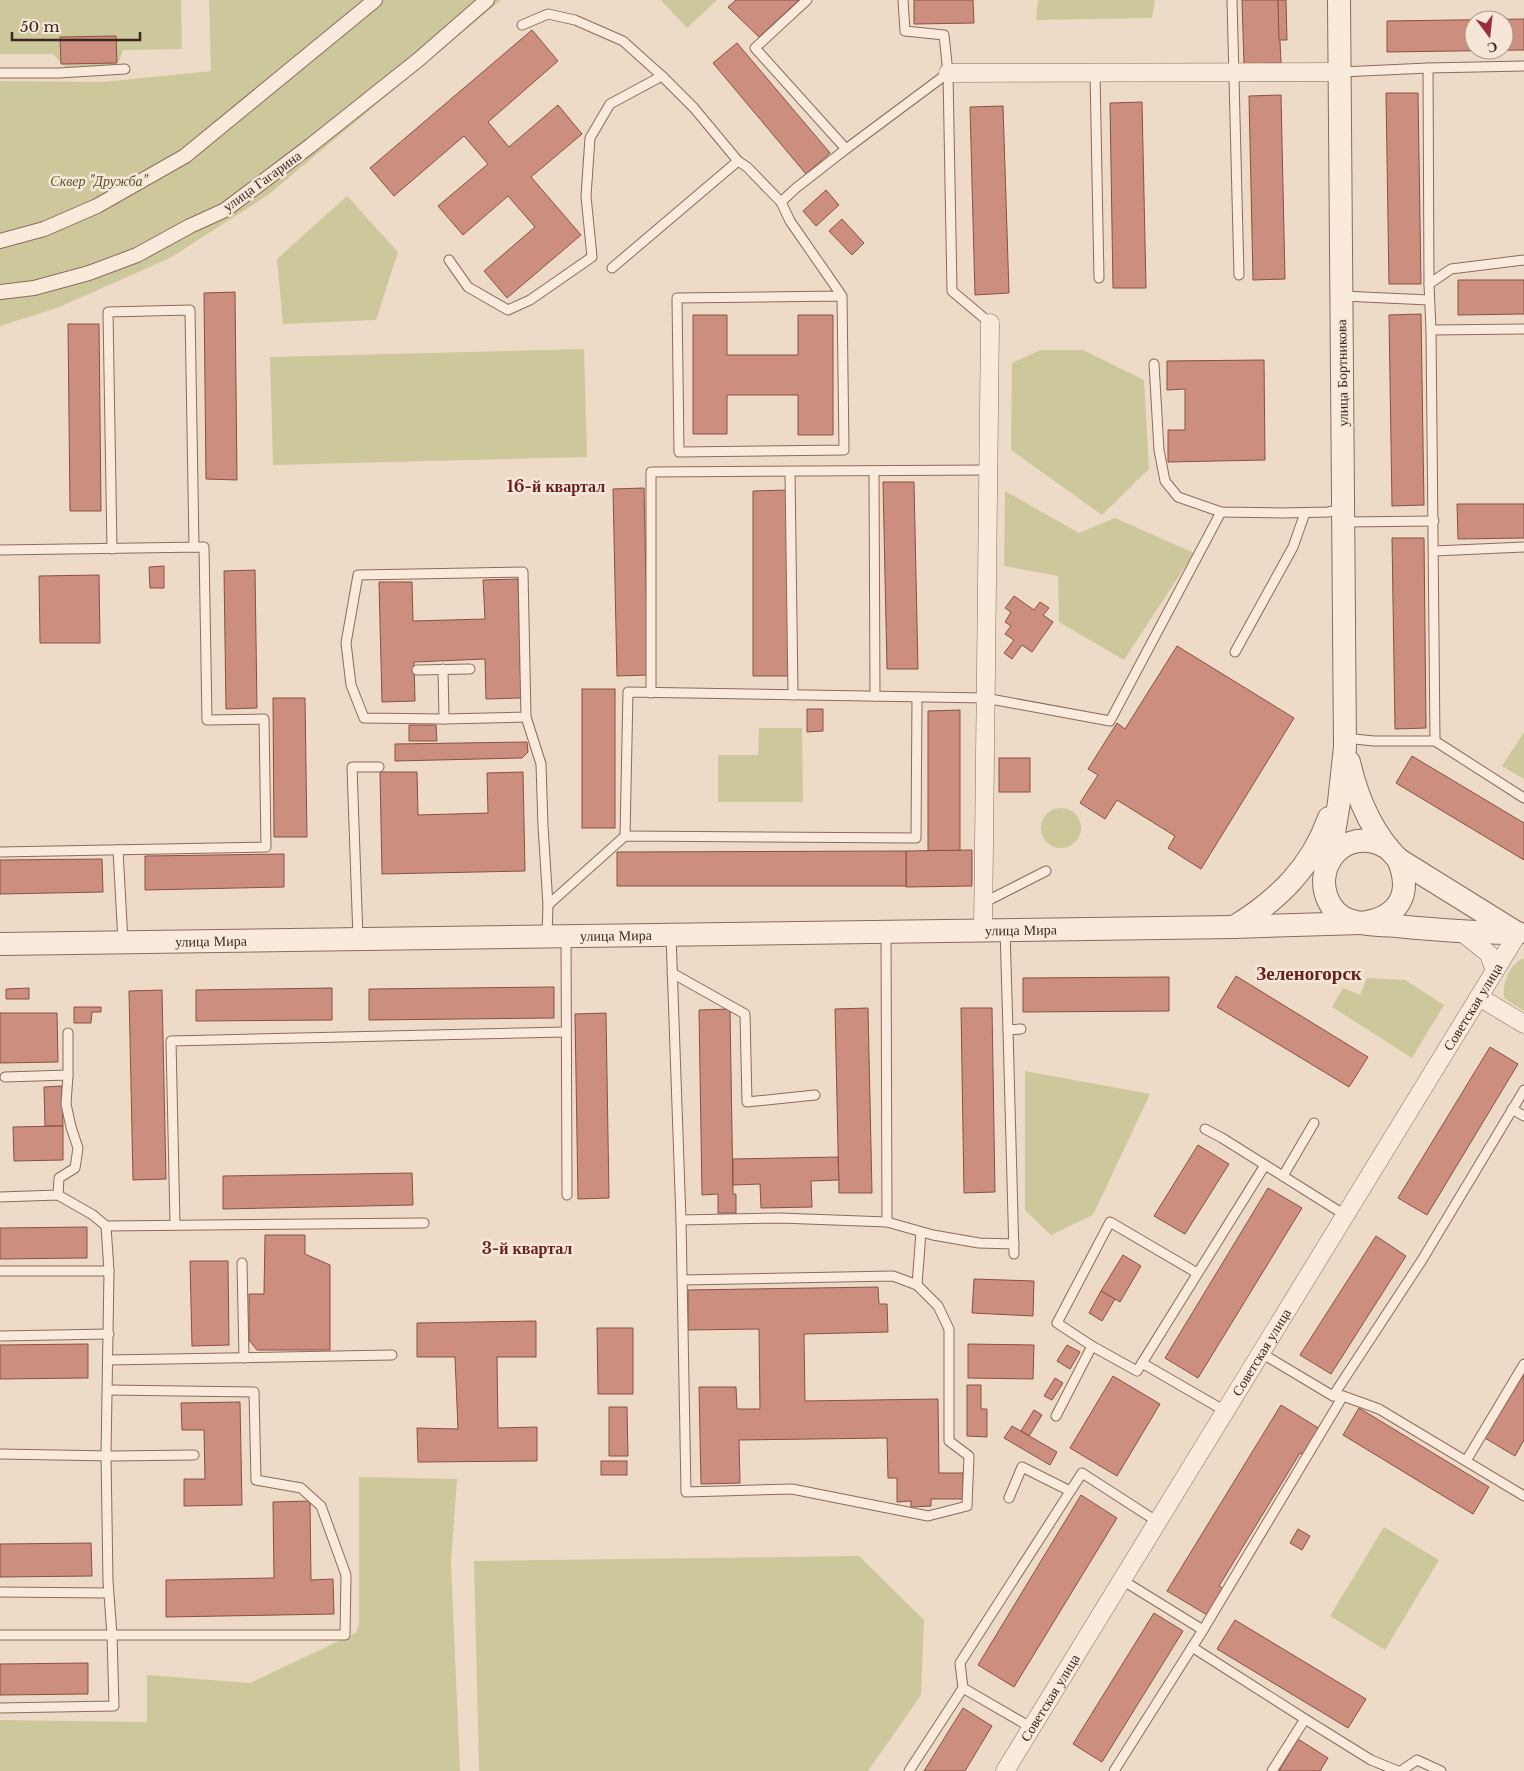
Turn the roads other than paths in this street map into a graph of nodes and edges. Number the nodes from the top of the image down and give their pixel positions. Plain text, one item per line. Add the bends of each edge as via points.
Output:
1 (375, 0) edge
2 (487, 0) edge
3 (807, 0) edge
4 (903, 0) edge
5 (1232, 0) edge
6 (1339, 0) edge
7 (522, 25) dead end
8 (1524, 66) edge
9 (1428, 68) junction
10 (125, 69) dead end
11 (1340, 72) junction
12 (0, 73) edge
13 (948, 73) junction
14 (1234, 73) junction
15 (1095, 74) junction
16 (662, 76) junction
17 (846, 148) junction
18 (738, 161) junction
19 (781, 202) junction
20 (0, 241) edge
21 (449, 260) dead end
22 (1524, 260) edge
23 (612, 268) dead end
24 (1239, 275) dead end
25 (1099, 278) dead end
26 (1429, 284) junction
27 (0, 292) edge
28 (842, 296) junction
29 (1342, 296) junction
30 (1429, 300) junction
31 (990, 323) joint
32 (1524, 328) edge
33 (1432, 330) junction
34 (1154, 364) dead end
35 (988, 470) junction
36 (790, 472) junction
37 (874, 472) junction
38 (1221, 512) junction
39 (1305, 513) junction
40 (1343, 516) junction
41 (1434, 520) junction
42 (194, 547) junction
43 (1524, 547) edge
44 (112, 549) junction
45 (0, 550) edge
46 (1434, 551) junction
47 (1235, 652) dead end
48 (443, 669) junction
49 (470, 669) dead end
50 (417, 670) dead end
51 (651, 692) junction
52 (793, 695) junction
53 (875, 696) junction
54 (917, 697) junction
55 (986, 698) junction
56 (526, 718) junction
57 (444, 719) junction
58 (1435, 741) junction
59 (1345, 743) junction
60 (379, 767) dead end
61 (1524, 798) edge
62 (625, 836) junction
63 (118, 850) junction
64 (0, 852) edge
65 (1393, 854) junction
66 (1328, 861) junction
67 (1046, 871) dead end
68 (983, 904) junction
69 (548, 905) junction
70 (1361, 923) junction
71 (1233, 927) junction
72 (982, 930) junction
73 (1005, 930) junction
74 (886, 932) junction
75 (1463, 932) junction
76 (1522, 932) edge
77 (671, 935) junction
78 (556, 936) junction
79 (358, 939) junction
80 (123, 942) junction
81 (0, 944) edge
82 (1495, 971) junction
83 (672, 973) junction
84 (1479, 997) junction
85 (1524, 1024) edge
86 (1021, 1029) dead end
87 (1008, 1030) junction
88 (565, 1032) junction
89 (68, 1033) dead end
90 (68, 1075) junction
91 (5, 1077) dead end
92 (1524, 1090) edge
93 (815, 1095) dead end
94 (1512, 1109) junction
95 (1524, 1116) edge
96 (1314, 1123) dead end
97 (1205, 1129) dead end
98 (1265, 1165) junction
99 (1282, 1176) junction
100 (58, 1194) junction
101 (567, 1195) dead end
102 (0, 1197) edge
103 (1346, 1215) junction
104 (681, 1220) junction
105 (887, 1222) junction
106 (424, 1223) dead end
107 (175, 1224) junction
108 (106, 1226) junction
109 (921, 1232) junction
110 (242, 1263) dead end
111 (0, 1271) edge
112 (108, 1271) junction
113 (1198, 1273) junction
114 (682, 1280) junction
115 (917, 1285) junction
116 (108, 1334) junction
117 (0, 1336) edge
118 (1092, 1346) junction
119 (1261, 1353) junction
120 (392, 1355) dead end
121 (244, 1358) junction
122 (108, 1360) junction
123 (1142, 1363) junction
124 (1524, 1364) edge
125 (108, 1390) junction
126 (1333, 1396) junction
127 (1344, 1396) junction
128 (1225, 1412) junction
129 (1056, 1416) dead end
130 (0, 1454) edge
131 (194, 1455) dead end
132 (106, 1456) junction
133 (1466, 1460) junction
134 (1070, 1492) junction
135 (1524, 1496) edge
136 (1009, 1498) dead end
137 (1158, 1522) junction
138 (1122, 1580) junction
139 (0, 1592) edge
140 (108, 1593) junction
141 (1203, 1630) junction
142 (0, 1635) edge
143 (112, 1635) junction
144 (1192, 1647) junction
145 (963, 1688) junction
146 (0, 1708) edge
147 (1305, 1719) junction
148 (1032, 1728) junction
149 (909, 1771) edge
150 (1006, 1771) edge
151 (1114, 1771) edge
152 (1272, 1771) edge
153 (1400, 1771) edge
154 (1441, 1771) edge

1 - 20 street via 185,156 97,206 44,229
2 - 27 street, улица Гагарина via 418,60 225,210 137,255 89,274 34,288
3 - 17 lane via 755,48
4 - 13 lane via 905,31 944,35
5 - 14 lane
6 - 11 street, улица Бортникова
7 - 16 lane via 548,14 575,20 623,41
8 - 9 lane
9 - 11 lane
9 - 26 lane
10 - 12 lane
11 - 14 street
11 - 29 street, улица Бортникова
13 - 15 street
13 - 17 lane
13 - 31 lane via 952,291
14 - 15 street
14 - 24 lane
15 - 25 lane
16 - 18 lane via 694,108
16 - 21 lane via 610,104 590,138 586,196 592,257 530,300 508,310 468,287
17 - 19 lane
18 - 19 lane via 748,167
18 - 23 lane
19 - 28 lane via 790,221
22 - 26 lane via 1452,269
26 - 30 lane
28 - 28 lane via 844,450 679,452 677,298
29 - 30 lane
29 - 40 street, улица Бортникова
30 - 33 lane
31 - 35 street
32 - 33 lane
33 - 41 lane
34 - 38 lane via 1159,450 1165,481 1178,497
35 - 37 lane
35 - 55 street
36 - 37 lane
36 - 51 lane via 651,472
36 - 52 lane
37 - 53 lane
38 - 39 lane
38 - 55 lane via 1110,721
39 - 40 lane via 1328,512
39 - 47 lane via 1293,547
40 - 41 lane
40 - 59 street, улица Бортникова
41 - 46 lane
42 - 44 lane
42 - 44 lane via 190,310 108,312
42 - 63 lane via 204,548 207,720 264,718 266,847
43 - 46 lane
44 - 45 lane
46 - 58 lane
48 - 49 lane
48 - 50 lane
48 - 57 lane
51 - 52 lane
51 - 62 lane via 628,692
52 - 53 lane
53 - 54 lane
54 - 55 lane
54 - 62 lane via 916,838
55 - 68 street
56 - 57 lane
56 - 57 lane via 523,572 358,576 346,643 352,685 364,718
56 - 69 lane via 541,764
58 - 59 lane
58 - 61 lane
59 - 65 street via 1360,802
59 - 66 street via 1340,802
59 - 71 street via 1335,801 1313,853 1278,896
60 - 79 lane via 352,767
62 - 69 lane
63 - 64 lane
63 - 80 lane
65 - 66 street via 1375,842 1354,842 1340,848
65 - 70 street via 1404,872 1403,894 1386,916
65 - 76 street
66 - 70 street via 1323,878 1324,892 1332,909 1344,918
66 - 71 street via 1280,905 1252,921
67 - 68 lane
68 - 72 street
69 - 78 lane
70 - 71 street, улица Мира
70 - 75 street
71 - 73 street, улица Мира
72 - 73 street, улица Мира
72 - 74 street, улица Мира
73 - 87 lane
74 - 77 street, улица Мира
74 - 105 lane
75 - 76 street
75 - 82 street via 1489,954
76 - 82 street, Советская улица
77 - 78 street, улица Мира
77 - 83 lane
78 - 79 street, улица Мира
78 - 88 lane
79 - 80 street, улица Мира
80 - 81 street, улица Мира
82 - 84 street, Советская улица
83 - 93 lane via 745,1014 747,1102
83 - 104 lane
84 - 85 street
84 - 103 street, Советская улица
86 - 87 lane
87 - 109 lane via 1014,1249
88 - 101 lane
88 - 107 lane via 171,1041
89 - 90 lane
90 - 91 lane
90 - 100 lane via 66,1104 78,1148 75,1168 59,1178
92 - 94 lane
94 - 95 lane
94 - 126 lane via 1422,1260
96 - 99 lane
97 - 98 lane
98 - 99 lane
98 - 113 lane
99 - 103 lane
100 - 102 lane
100 - 108 lane
103 - 119 street, Советская улица
104 - 105 lane via 780,1218
104 - 114 lane
105 - 109 lane
106 - 107 lane
107 - 108 lane
108 - 112 lane
109 - 115 lane
110 - 121 lane
111 - 112 lane
112 - 116 lane
113 - 118 lane via 1110,1222 1057,1324
113 - 123 lane
114 - 115 lane via 893,1276
114 - 115 lane via 686,1492 792,1489 928,1516 967,1506 969,1456 949,1441 949,1329 938,1306
116 - 117 lane
116 - 122 lane
118 - 123 lane via 1138,1371
118 - 129 lane
119 - 126 lane
119 - 128 street, Советская улица
120 - 121 lane
121 - 122 lane
122 - 125 lane
123 - 128 lane
124 - 133 lane
125 - 132 lane
125 - 143 lane via 254,1392 256,1480 301,1488 321,1506 346,1575 345,1635
126 - 127 lane
127 - 133 lane via 1379,1409
127 - 141 lane
128 - 137 street, Советская улица
130 - 132 lane
131 - 132 lane
132 - 140 lane
133 - 135 lane
134 - 136 lane via 1022,1467
134 - 137 lane via 1082,1472
134 - 145 lane via 960,1663
137 - 138 street, Советская улица
138 - 141 lane
138 - 148 street, Советская улица
139 - 140 lane
140 - 143 lane
141 - 144 lane
142 - 143 lane
143 - 146 lane via 114,1706
144 - 147 lane
144 - 151 lane
145 - 148 lane
145 - 149 lane
147 - 152 lane
147 - 153 lane via 1371,1760
148 - 150 street, Советская улица
153 - 154 lane via 1417,1760

